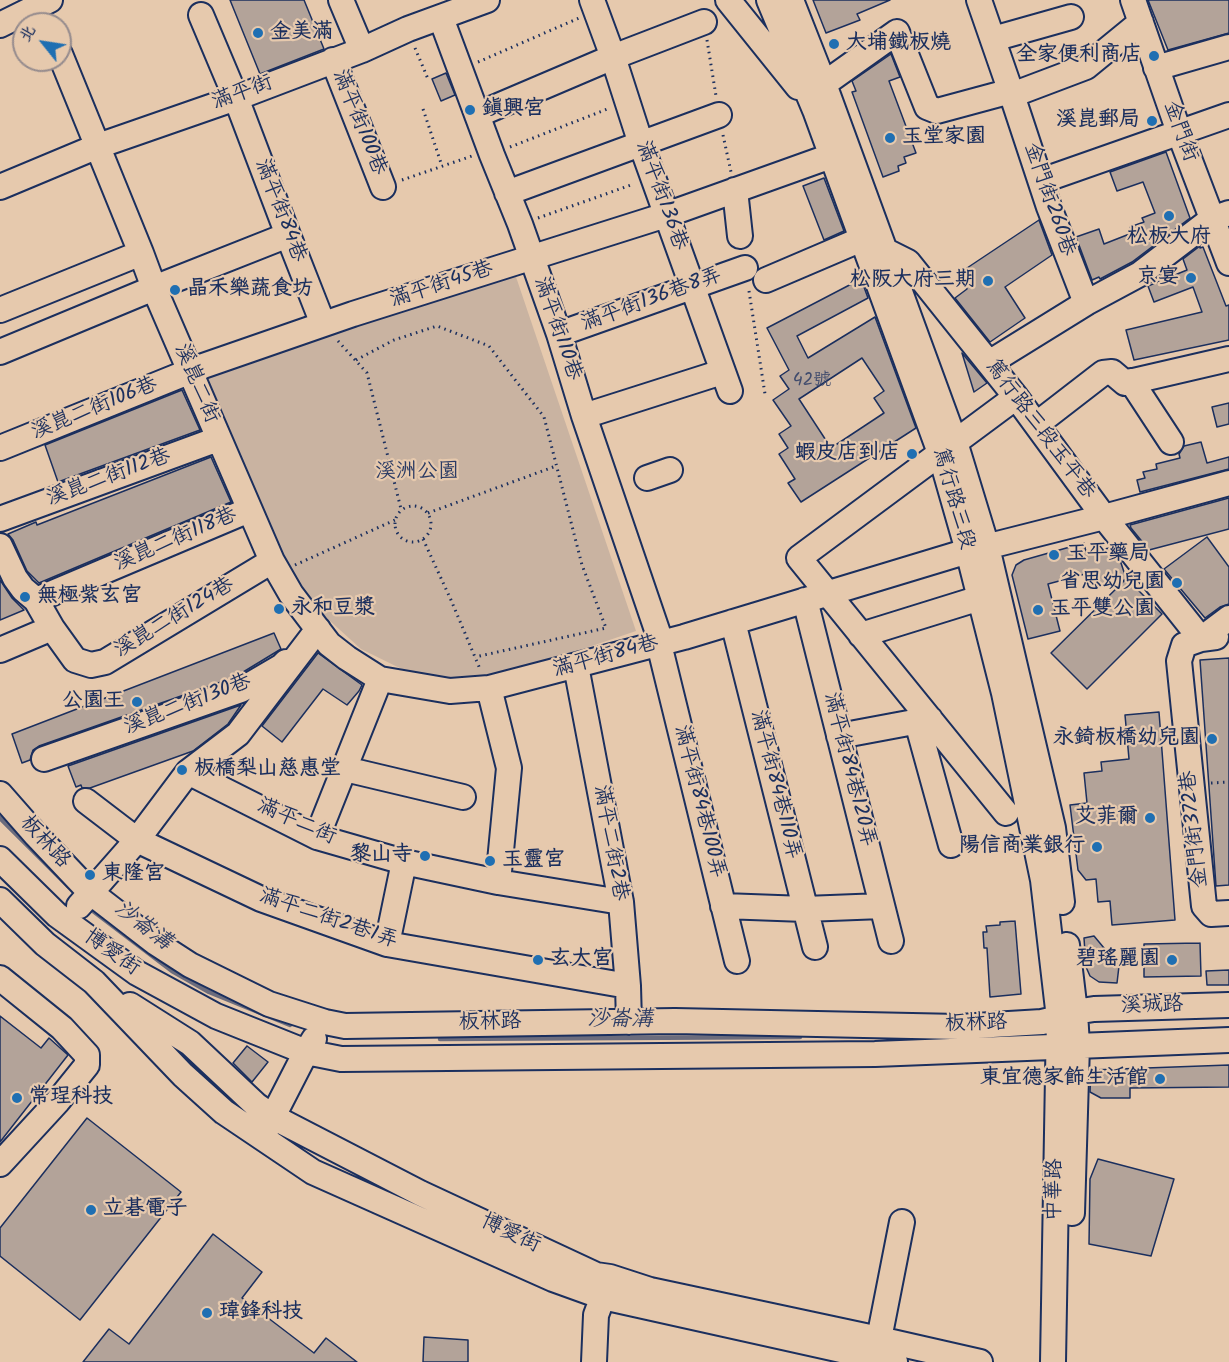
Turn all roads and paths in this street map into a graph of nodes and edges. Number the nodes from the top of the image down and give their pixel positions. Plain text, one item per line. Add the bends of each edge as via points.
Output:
1 (341, 0) edge
2 (487, 0) edge
3 (728, 0) edge
4 (770, 0) edge
5 (790, 0) edge
6 (979, 0) edge
7 (594, 5) edge
8 (44, 7) edge
9 (1137, 11) edge
10 (201, 15) dead end
11 (1071, 17) dead end
12 (441, 18) junction
13 (704, 22) dead end
14 (0, 25) edge
15 (408, 29) junction
16 (993, 39) junction
17 (1229, 47) edge
18 (362, 50) junction
19 (613, 57) junction
20 (333, 60) junction
21 (1156, 68) junction
22 (459, 70) junction
23 (67, 72) edge
24 (428, 79) dead end
25 (824, 84) junction
26 (1012, 93) junction
27 (236, 98) junction
28 (627, 101) junction
29 (423, 109) dead end
30 (815, 110) junction
31 (477, 115) junction
32 (719, 115) dead end
33 (1229, 115) edge
34 (1179, 132) junction
35 (641, 144) junction
36 (98, 146) junction
37 (491, 152) junction
38 (831, 156) junction
39 (441, 166) junction
40 (653, 177) junction
41 (1041, 181) junction
42 (383, 187) joint
43 (0, 188) edge
44 (735, 190) junction
45 (507, 193) junction
46 (666, 215) junction
47 (1221, 216) edge
48 (520, 224) junction
49 (288, 235) junction
50 (740, 236) dead end
51 (862, 239) junction
52 (885, 250) junction
53 (141, 253) junction
54 (532, 257) junction
55 (1229, 263) edge
56 (745, 268) joint
57 (766, 280) dead end
58 (692, 286) junction
59 (154, 288) junction
60 (1086, 303) junction
61 (0, 310) edge
62 (323, 324) junction
63 (559, 334) junction
64 (0, 352) edge
65 (1229, 359) edge
66 (356, 360) junction
67 (989, 363) junction
68 (190, 373) junction
69 (1128, 382) junction
70 (765, 394) dead end
71 (1016, 397) junction
72 (584, 416) junction
73 (1037, 424) junction
74 (218, 439) junction
75 (1171, 442) dead end
76 (0, 448) edge
77 (948, 448) junction
78 (557, 466) junction
79 (1229, 483) edge
80 (401, 509) junction
81 (249, 510) junction
82 (428, 513) junction
83 (1104, 517) junction
84 (0, 519) edge
85 (395, 520) junction
86 (423, 539) junction
87 (0, 546) edge
88 (977, 549) junction
89 (281, 564) junction
90 (816, 596) junction
91 (980, 598) junction
92 (36, 600) junction
93 (1229, 618) edge
94 (733, 622) junction
95 (52, 628) junction
96 (318, 629) junction
97 (861, 635) junction
98 (1229, 635) edge
99 (1201, 639) junction
100 (659, 644) junction
101 (0, 650) edge
102 (475, 657) junction
103 (576, 666) junction
104 (380, 679) junction
105 (486, 682) junction
106 (924, 721) junction
107 (839, 735) junction
108 (44, 759) dead end
109 (345, 769) junction
110 (188, 772) junction
111 (0, 794) edge
112 (463, 797) dead end
113 (86, 801) dead end
114 (1006, 813) dead end
115 (317, 837) junction
116 (137, 840) junction
117 (951, 845) dead end
118 (0, 859) edge
119 (404, 862) junction
120 (498, 882) junction
121 (85, 898) junction
122 (0, 900) edge
123 (621, 902) junction
124 (723, 906) junction
125 (882, 906) junction
126 (805, 909) junction
127 (1229, 913) edge
128 (891, 940) dead end
129 (387, 944) junction
130 (815, 947) dead end
131 (736, 961) dead end
132 (0, 978) edge
133 (94, 982) junction
134 (628, 986) junction
135 (1229, 1005) edge
136 (1067, 1015) junction
137 (325, 1022) junction
138 (629, 1022) junction
139 (1229, 1040) edge
140 (1067, 1046) junction
141 (306, 1052) junction
142 (273, 1117) junction
143 (262, 1138) junction
144 (0, 1164) edge
145 (902, 1222) dead end
146 (606, 1287) junction
147 (879, 1339) junction
148 (594, 1362) edge
149 (895, 1362) edge
150 (980, 1362) edge
151 (1053, 1362) edge
152 (1067, 1362) edge

1 - 18 street
2 - 12 street, 滿平街
3 - 30 street
4 - 30 street, 篤行路三段
5 - 25 street, 篤行路三段
6 - 16 street, 金門街260巷
7 - 19 street, 滿平街136巷
7 - 22 path
8 - 14 street
9 - 21 street, 金門街
9 - 26 street via 1086,67
10 - 27 street, 滿平街84巷
11 - 16 street
12 - 15 street, 滿平街
12 - 22 street, 滿平街110巷
13 - 19 street
15 - 18 street, 滿平街
15 - 24 path
16 - 26 street, 金門街260巷
17 - 21 street
18 - 20 street, 滿平街
19 - 28 street, 滿平街136巷
19 - 31 street
20 - 27 street, 滿平街
20 - 42 street, 滿平街100巷
21 - 34 street, 金門街
22 - 31 street, 滿平街110巷
23 - 36 street, 溪崑二街
25 - 26 street via 897,32 927,107 937,111
25 - 52 street, 篤行路三段
26 - 41 street, 金門街260巷
27 - 36 street, 滿平街
27 - 49 street, 滿平街84巷
28 - 35 street, 滿平街136巷
28 - 37 path
29 - 39 path
30 - 38 street, 篤行路三段
31 - 37 street, 滿平街110巷
32 - 35 street
33 - 34 street
34 - 41 street
34 - 47 street, 金門街
35 - 40 street, 滿平街136巷
35 - 45 street
36 - 43 street, 滿平街
36 - 53 street, 溪崑二街
37 - 39 path
37 - 45 street, 滿平街110巷
38 - 44 street, 滿平街45巷
38 - 51 street, 篤行路三段
39 - 42 path
40 - 46 street, 滿平街136巷
40 - 48 path
41 - 60 street, 金門街260巷
44 - 46 street, 滿平街45巷
44 - 50 street
45 - 48 street, 滿平街110巷
46 - 54 street, 滿平街45巷
46 - 58 street, 滿平街136巷
47 - 55 street, 金門街
47 - 60 street via 1140,274
48 - 54 street, 滿平街110巷
49 - 59 street
49 - 62 street, 滿平街84巷
51 - 52 street, 篤行路三段玉平巷
51 - 57 street
51 - 77 street, 篤行路三段
52 - 67 street, 篤行路三段玉平巷 via 908,262
52 - 77 street, 篤行路三段
53 - 59 street, 溪崑二街
53 - 61 street
54 - 62 street, 滿平街45巷
54 - 63 street, 滿平街110巷
56 - 58 street, 滿平街136巷8弄
56 - 70 path
58 - 63 street, 滿平街136巷8弄
58 - 72 street, 滿平街136巷 via 726,382
59 - 64 street
59 - 68 street, 溪崑二街
60 - 67 street
62 - 66 path
62 - 68 street, 溪崑二街106巷
63 - 72 street, 滿平街110巷
65 - 69 street
66 - 78 path via 394,340 437,326 489,346 544,417
66 - 80 path via 367,373
67 - 71 street, 篤行路三段玉平巷
68 - 74 street, 溪崑二街
68 - 76 street, 溪崑二街106巷
69 - 73 street via 1112,372 1103,373
69 - 75 street
71 - 73 street, 篤行路三段玉平巷
71 - 77 street
72 - 100 street, 滿平街110巷 via 655,622
73 - 83 street, 篤行路三段玉平巷
74 - 81 street, 溪崑二街
74 - 84 street, 溪崑二街112巷
77 - 88 street, 篤行路三段
77 - 90 street via 799,558
78 - 82 path
78 - 102 path via 582,565 606,628
79 - 83 street, 滿平街84巷
80 - 82 path via 412,505
80 - 85 path
81 - 89 street, 溪崑二街
81 - 92 street, 溪崑二街118巷
82 - 86 path via 432,524
83 - 88 street, 滿平街84巷
83 - 99 street, 篤行路三段玉平巷
85 - 86 path via 396,532 405,540
85 - 89 path
86 - 102 path
87 - 92 street via 15,578
88 - 90 street, 滿平街84巷
88 - 91 street, 篤行路三段
88 - 136 street, 篤行路三段 via 1053,828
89 - 95 street, 溪崑二街124巷 via 105,662 91,665 75,660
89 - 96 street, 溪崑二街 via 291,594
90 - 94 street, 滿平街84巷
90 - 97 street
90 - 107 street, 滿平街84巷120弄
91 - 97 street
91 - 136 street, 篤行路三段 via 1004,693
92 - 95 street
93 - 99 street
94 - 100 street, 滿平街84巷
94 - 126 street, 滿平街84巷110弄
95 - 101 street
96 - 104 street, 溪崑二街 via 329,644
96 - 108 street, 溪崑二街130巷 via 282,666 241,690
96 - 110 street via 238,734
97 - 106 street
98 - 99 street
99 - 127 street, 金門街372巷 via 1184,645 1179,661 1204,906 1211,914
100 - 103 street, 滿平街84巷
100 - 124 street, 滿平街84巷100弄
102 - 105 path
103 - 105 street, 滿平街84巷
103 - 123 street, 滿平二街2巷
104 - 105 street, 滿平街84巷 via 450,692
104 - 109 street
105 - 120 street via 509,768
106 - 107 street
106 - 114 street
106 - 117 street
107 - 125 street, 滿平街84巷120弄
109 - 112 street
109 - 115 street
110 - 115 street, 滿平二街
110 - 116 street
111 - 121 street, 板林路
113 - 116 street, 滿平二街2巷1弄
115 - 119 street, 滿平二街
116 - 121 street
116 - 129 street, 滿平二街2巷1弄 via 261,899
118 - 141 street, 博愛街 via 57,915 137,973 216,1016
119 - 120 street, 滿平二街
119 - 129 street
120 - 123 street, 滿平二街
121 - 137 street, 板林路 via 190,965 269,1004
122 - 133 street, 博愛街 via 45,944
123 - 134 street, 滿平二街2巷
124 - 126 street
124 - 131 street, 滿平街84巷100弄
125 - 126 street
125 - 128 street, 滿平街84巷120弄
126 - 130 street, 滿平街84巷110弄
129 - 134 street, 滿平二街2巷1弄
132 - 144 street via 62,1028 87,1055 87,1065
133 - 142 street, 博愛街 via 190,1043
133 - 143 street, 博愛街 via 183,1074 224,1112
134 - 138 street, 滿平二街2巷
135 - 136 street, 溪城路 via 1094,1009
136 - 138 street, 板林路 via 1042,1022 959,1027
136 - 140 street, 中華路
137 - 138 street, 板林路 via 348,1026
137 - 141 street
139 - 140 street, 溪城路
140 - 141 street, 板林路 via 875,1054 519,1058 341,1059
140 - 151 street, 中華路
140 - 152 street, 中華路
141 - 142 street
142 - 143 street
142 - 146 street, 博愛街 via 420,1193 596,1275
143 - 146 street, 博愛街 via 313,1172 553,1280
145 - 147 street
146 - 147 street, 博愛街 via 650,1290
146 - 148 street via 596,1314
146 - 149 street, 博愛街
147 - 150 street, 博愛街

